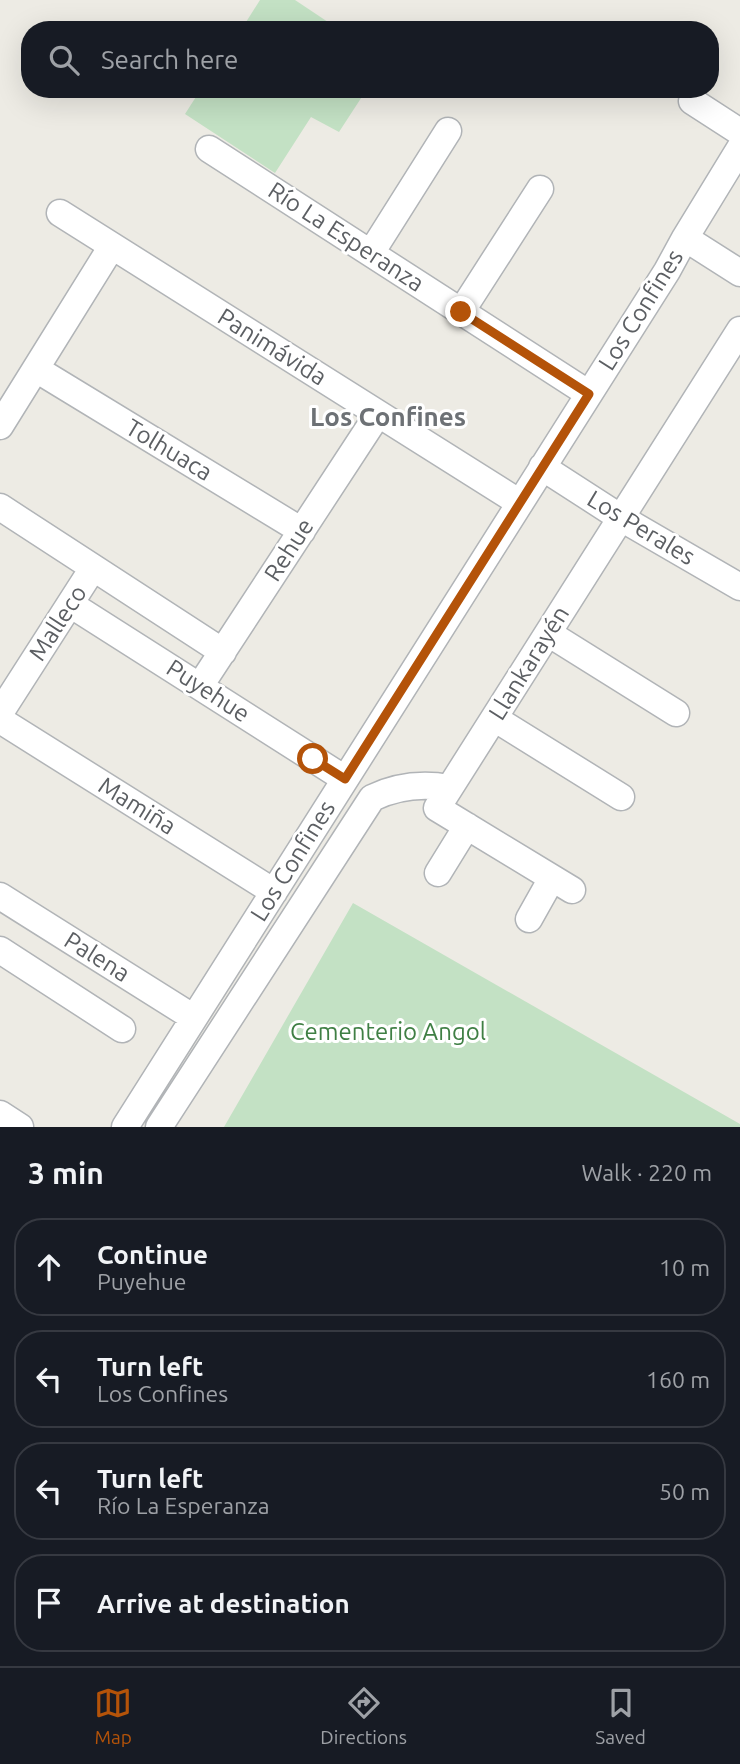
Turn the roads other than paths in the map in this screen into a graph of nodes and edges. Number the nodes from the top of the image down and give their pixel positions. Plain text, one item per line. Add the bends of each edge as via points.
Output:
1 (692, 100) dead end
2 (737, 129) edge
3 (447, 131) dead end
4 (209, 149) dead end
5 (540, 189) dead end
6 (60, 213) dead end
7 (685, 238) junction
8 (112, 246) junction
9 (370, 253) junction
10 (740, 273) edge
11 (461, 312) junction
12 (740, 330) edge
13 (36, 369) junction
14 (589, 394) junction
15 (378, 414) junction
16 (0, 426) edge
17 (542, 467) junction
18 (520, 503) junction
19 (0, 507) edge
20 (621, 518) junction
21 (302, 531) junction
22 (93, 568) junction
23 (740, 587) edge
24 (70, 604) junction
25 (548, 633) junction
26 (223, 652) junction
27 (201, 686) junction
28 (0, 713) edge
29 (676, 713) dead end
30 (494, 718) junction
31 (0, 720) edge
32 (345, 779) junction
33 (621, 797) dead end
34 (443, 798) junction
35 (315, 826) junction
36 (467, 826) junction
37 (342, 843) junction
38 (438, 873) dead end
39 (274, 892) junction
40 (0, 896) edge
41 (529, 919) dead end
42 (0, 950) edge
43 (194, 1018) junction
44 (122, 1029) dead end
45 (0, 1114) edge
46 (20, 1127) edge
47 (125, 1127) edge
48 (159, 1127) edge

1 - 2 street
2 - 7 street, Los Confines
3 - 9 street
4 - 9 street, Río La Esperanza
5 - 11 street
6 - 8 street, Panimávida
7 - 10 street
7 - 14 street, Los Confines
8 - 13 street
8 - 15 street, Panimávida
9 - 11 street, Río La Esperanza
11 - 14 street, Río La Esperanza
12 - 20 street
13 - 16 street
13 - 21 street, Tolhuaca
14 - 17 street, Los Confines
15 - 18 street, Panimávida
15 - 21 street, Rehue
17 - 18 street, Los Confines
17 - 20 street, Los Perales
18 - 32 street, Los Confines
19 - 22 street, Puyehue
20 - 23 street, Los Perales
20 - 25 street, Llankarayén
21 - 26 street, Rehue
22 - 24 street, Malleco
22 - 26 street, Puyehue
24 - 27 street, Puyehue
24 - 28 street, Malleco
25 - 29 street
25 - 30 street, Llankarayén
26 - 27 street, Rehue
27 - 32 street, Puyehue
30 - 33 street
30 - 34 street, Llankarayén
31 - 39 street, Mamiña
32 - 35 street, Los Confines
34 - 36 street
34 - 37 street via 411,785 384,792 372,798
35 - 37 street
35 - 39 street, Los Confines
36 - 38 street
36 - 41 street via 562,884
37 - 48 street
39 - 43 street, Los Confines
40 - 43 street, Palena
42 - 44 street, Palena
43 - 47 street, Los Confines
45 - 46 street

